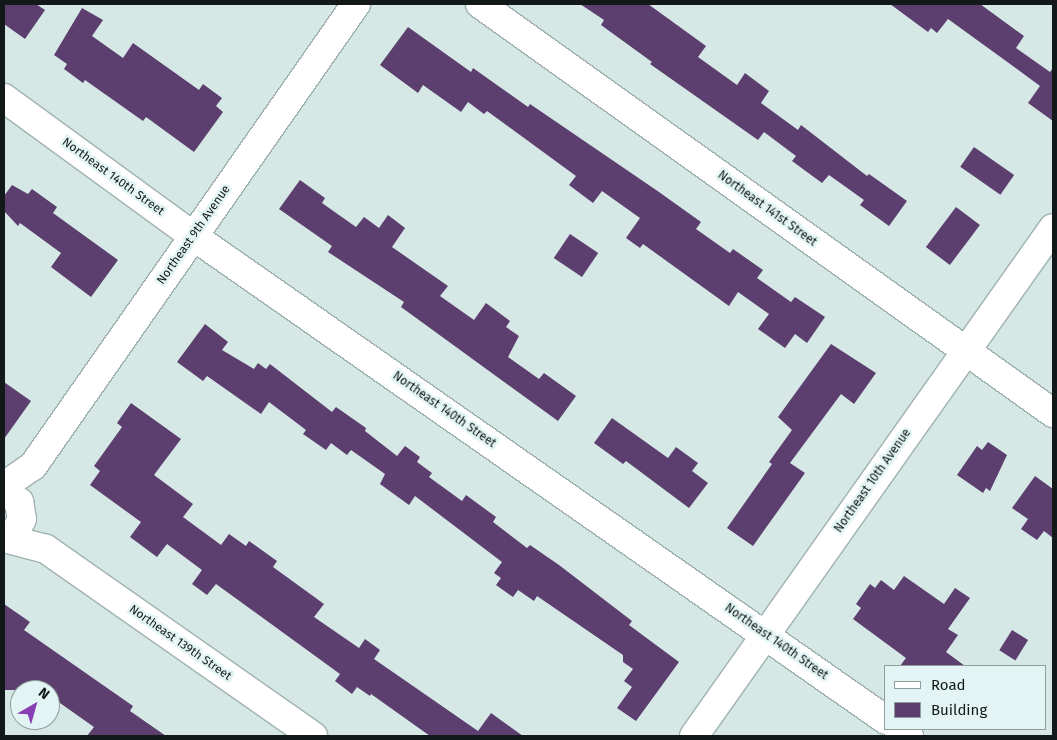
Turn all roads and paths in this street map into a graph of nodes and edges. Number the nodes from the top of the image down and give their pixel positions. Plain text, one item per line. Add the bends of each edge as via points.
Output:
1 (356, 4) edge
2 (480, 4) edge
3 (4, 98) edge
4 (1053, 228) edge
5 (193, 236) junction
6 (966, 351) junction
7 (1053, 413) edge
8 (33, 466) junction
9 (4, 486) edge
10 (16, 506) edge
11 (4, 538) edge
12 (46, 549) junction
13 (765, 634) junction
14 (884, 719) edge
15 (313, 736) edge
16 (694, 736) edge

1 - 5 street, Northeast 9th Avenue
2 - 6 street, Northeast 141st Street
3 - 5 street, Northeast 140th Street
4 - 6 street, Northeast 10th Avenue
5 - 8 street, Northeast 9th Avenue
5 - 13 street, Northeast 140th Street
6 - 7 street, Northeast 141st Street
6 - 13 street, Northeast 10th Avenue
8 - 9 street, Northeast 9th Avenue
8 - 10 street, Northeast 9th Avenue
10 - 11 street, Northeast 9th Avenue via 15,532
10 - 12 street, Northeast 139th Street
11 - 12 street, Northeast 139th Street
12 - 15 street, Northeast 139th Street
13 - 14 street, Northeast 140th Street
13 - 16 street, Northeast 10th Avenue

